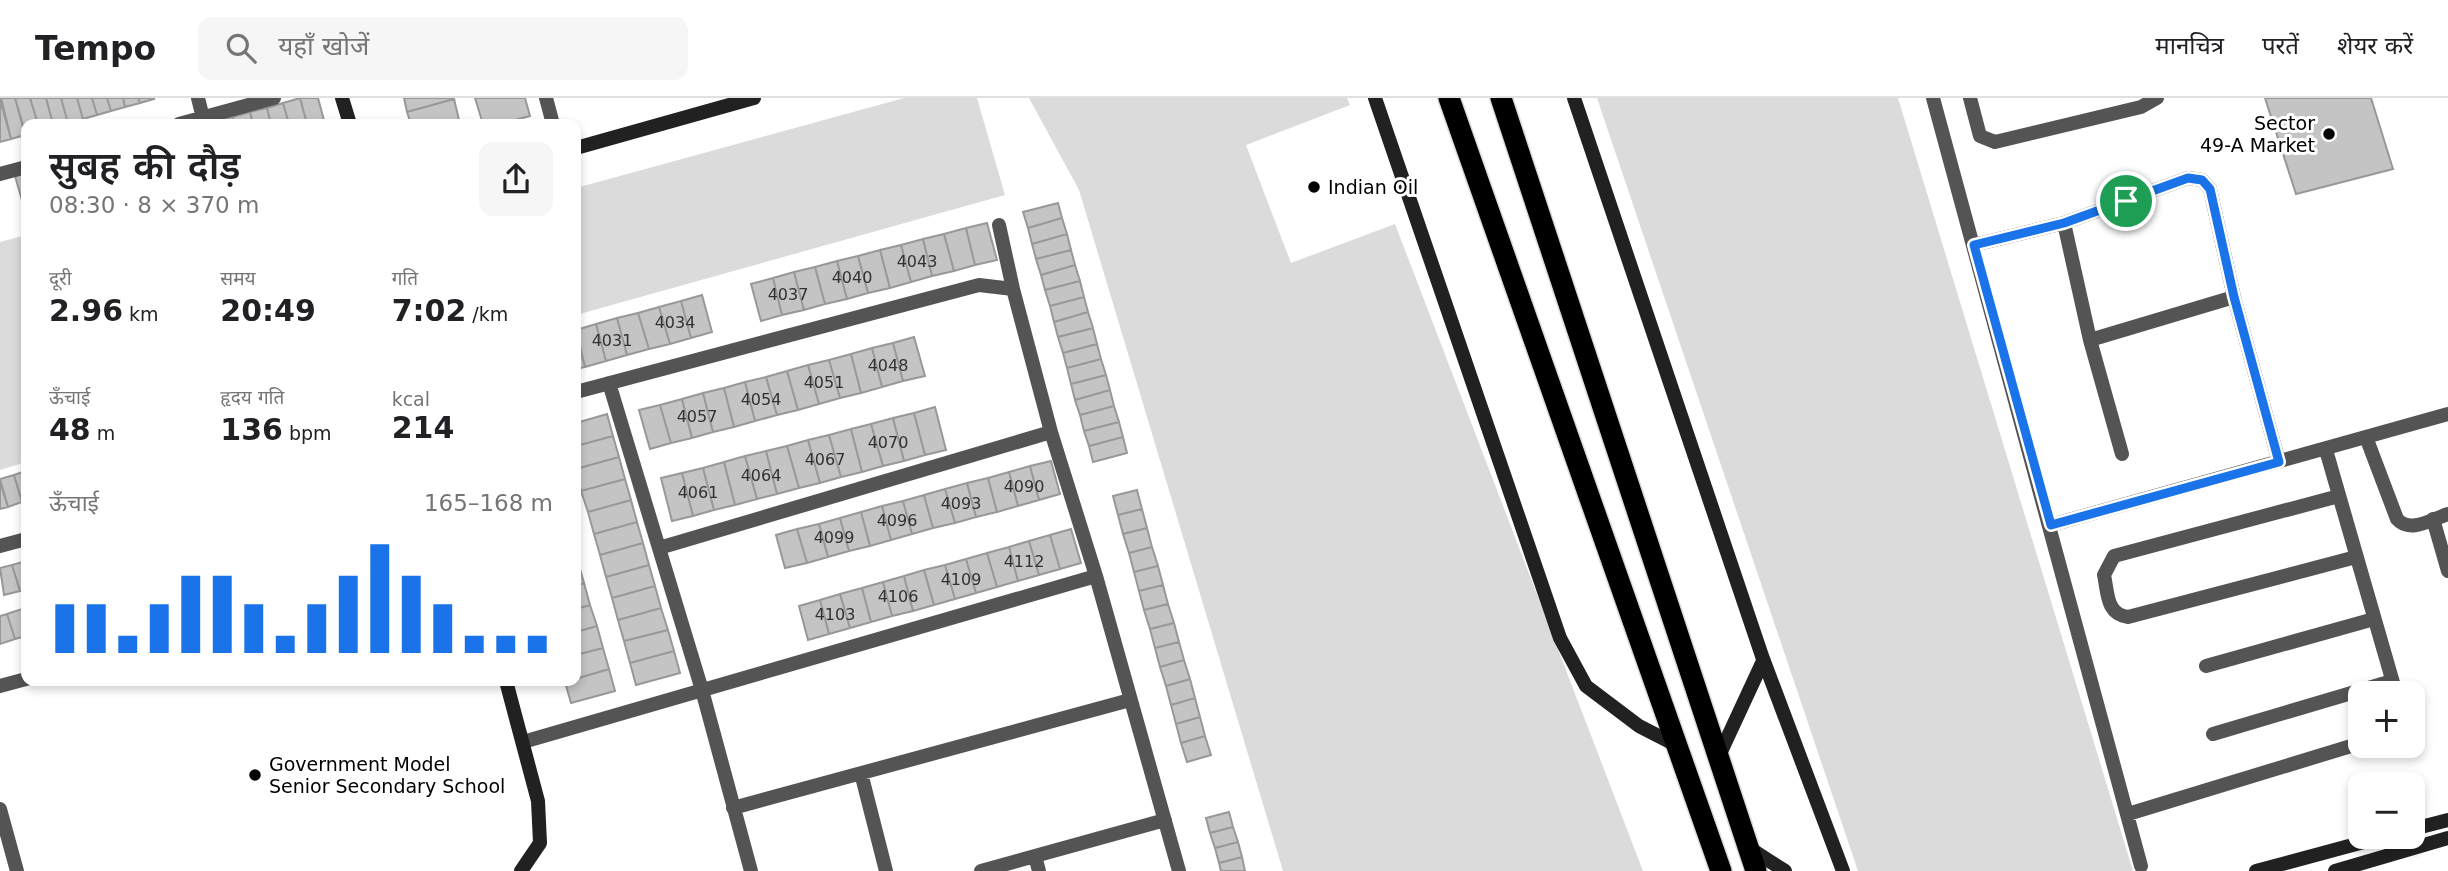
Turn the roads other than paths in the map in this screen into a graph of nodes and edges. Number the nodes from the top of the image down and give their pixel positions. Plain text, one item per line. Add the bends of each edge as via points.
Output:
1 (198, 98) edge
2 (274, 98) edge
3 (342, 98) edge
4 (546, 98) edge
5 (754, 98) edge
6 (1375, 98) edge
7 (1449, 98) edge
8 (1501, 98) edge
9 (1574, 98) edge
10 (1933, 98) edge
11 (1970, 98) edge
12 (2157, 98) edge
13 (203, 118) junction
14 (199, 119) edge
15 (348, 119) edge
16 (552, 119) edge
17 (581, 147) edge
18 (21, 168) edge
19 (0, 174) edge
20 (2064, 223) junction
21 (999, 225) dead end
22 (1974, 245) junction
23 (1013, 289) junction
24 (2234, 297) junction
25 (2090, 340) junction
26 (609, 383) junction
27 (581, 391) edge
28 (2448, 414) edge
29 (1051, 432) junction
30 (2366, 437) junction
31 (2326, 450) junction
32 (2122, 454) dead end
33 (2279, 462) junction
34 (2339, 496) junction
35 (2448, 514) edge
36 (2433, 519) junction
37 (2051, 525) junction
38 (21, 540) edge
39 (0, 546) edge
40 (659, 548) junction
41 (2356, 557) junction
42 (2448, 571) edge
43 (1096, 576) junction
44 (2374, 619) junction
45 (1763, 661) junction
46 (2206, 666) dead end
47 (21, 680) edge
48 (2392, 681) edge
49 (0, 686) edge
50 (507, 686) edge
51 (702, 690) junction
52 (2348, 699) edge
53 (1130, 700) junction
54 (2213, 734) dead end
55 (523, 742) junction
56 (1676, 745) junction
57 (2348, 747) edge
58 (1717, 759) junction
59 (861, 773) junction
60 (733, 808) junction
61 (0, 809) edge
62 (2128, 814) junction
63 (1165, 820) junction
64 (2448, 820) edge
65 (2425, 826) edge
66 (2448, 838) edge
67 (2348, 846) edge
68 (1747, 847) junction
69 (1035, 856) junction
70 (2141, 866) dead end
71 (17, 871) edge
72 (521, 871) edge
73 (751, 871) edge
74 (886, 871) edge
75 (981, 871) edge
76 (1039, 871) edge
77 (1180, 871) edge
78 (1721, 871) edge
79 (1756, 871) edge
80 (1785, 871) edge
81 (1843, 871) edge
82 (2256, 871) edge
83 (2336, 871) edge

1 - 13 street
2 - 13 street
3 - 15 street
4 - 16 street
5 - 17 street
6 - 56 street via 1560,638 1586,686 1639,726
7 - 56 highway
8 - 58 highway
9 - 45 street
10 - 22 street
11 - 12 street via 1980,136 1995,142 2141,107
13 - 14 street
18 - 19 street
20 - 22 street
20 - 24 street via 2188,178 2202,180 2210,189
20 - 25 street
21 - 23 street
22 - 37 street
23 - 26 street via 979,285
23 - 29 street
24 - 25 street
24 - 33 street
25 - 32 street
26 - 27 street
26 - 40 street
28 - 30 street
29 - 40 street
29 - 43 street
30 - 31 street
30 - 36 street via 2397,519 2412,527
31 - 33 street
31 - 34 street
33 - 37 street
34 - 41 street
34 - 41 street via 2113,556 2104,575 2111,610 2129,617
35 - 36 street
36 - 42 street
37 - 62 street
38 - 39 street
40 - 51 street
41 - 44 street
43 - 51 street
43 - 53 street
44 - 46 street
44 - 48 street
45 - 58 street
45 - 81 street
47 - 49 street
50 - 55 street
51 - 55 street
51 - 60 street
52 - 54 street
53 - 59 street
53 - 63 street
55 - 72 street via 538,801 540,843
56 - 78 highway
57 - 62 street
58 - 68 highway
59 - 60 street
59 - 74 street
60 - 73 street
61 - 71 street
62 - 70 street
63 - 69 street
63 - 77 street
64 - 65 street
66 - 83 street
67 - 82 street
68 - 79 highway
68 - 80 street
69 - 75 street
69 - 76 street

